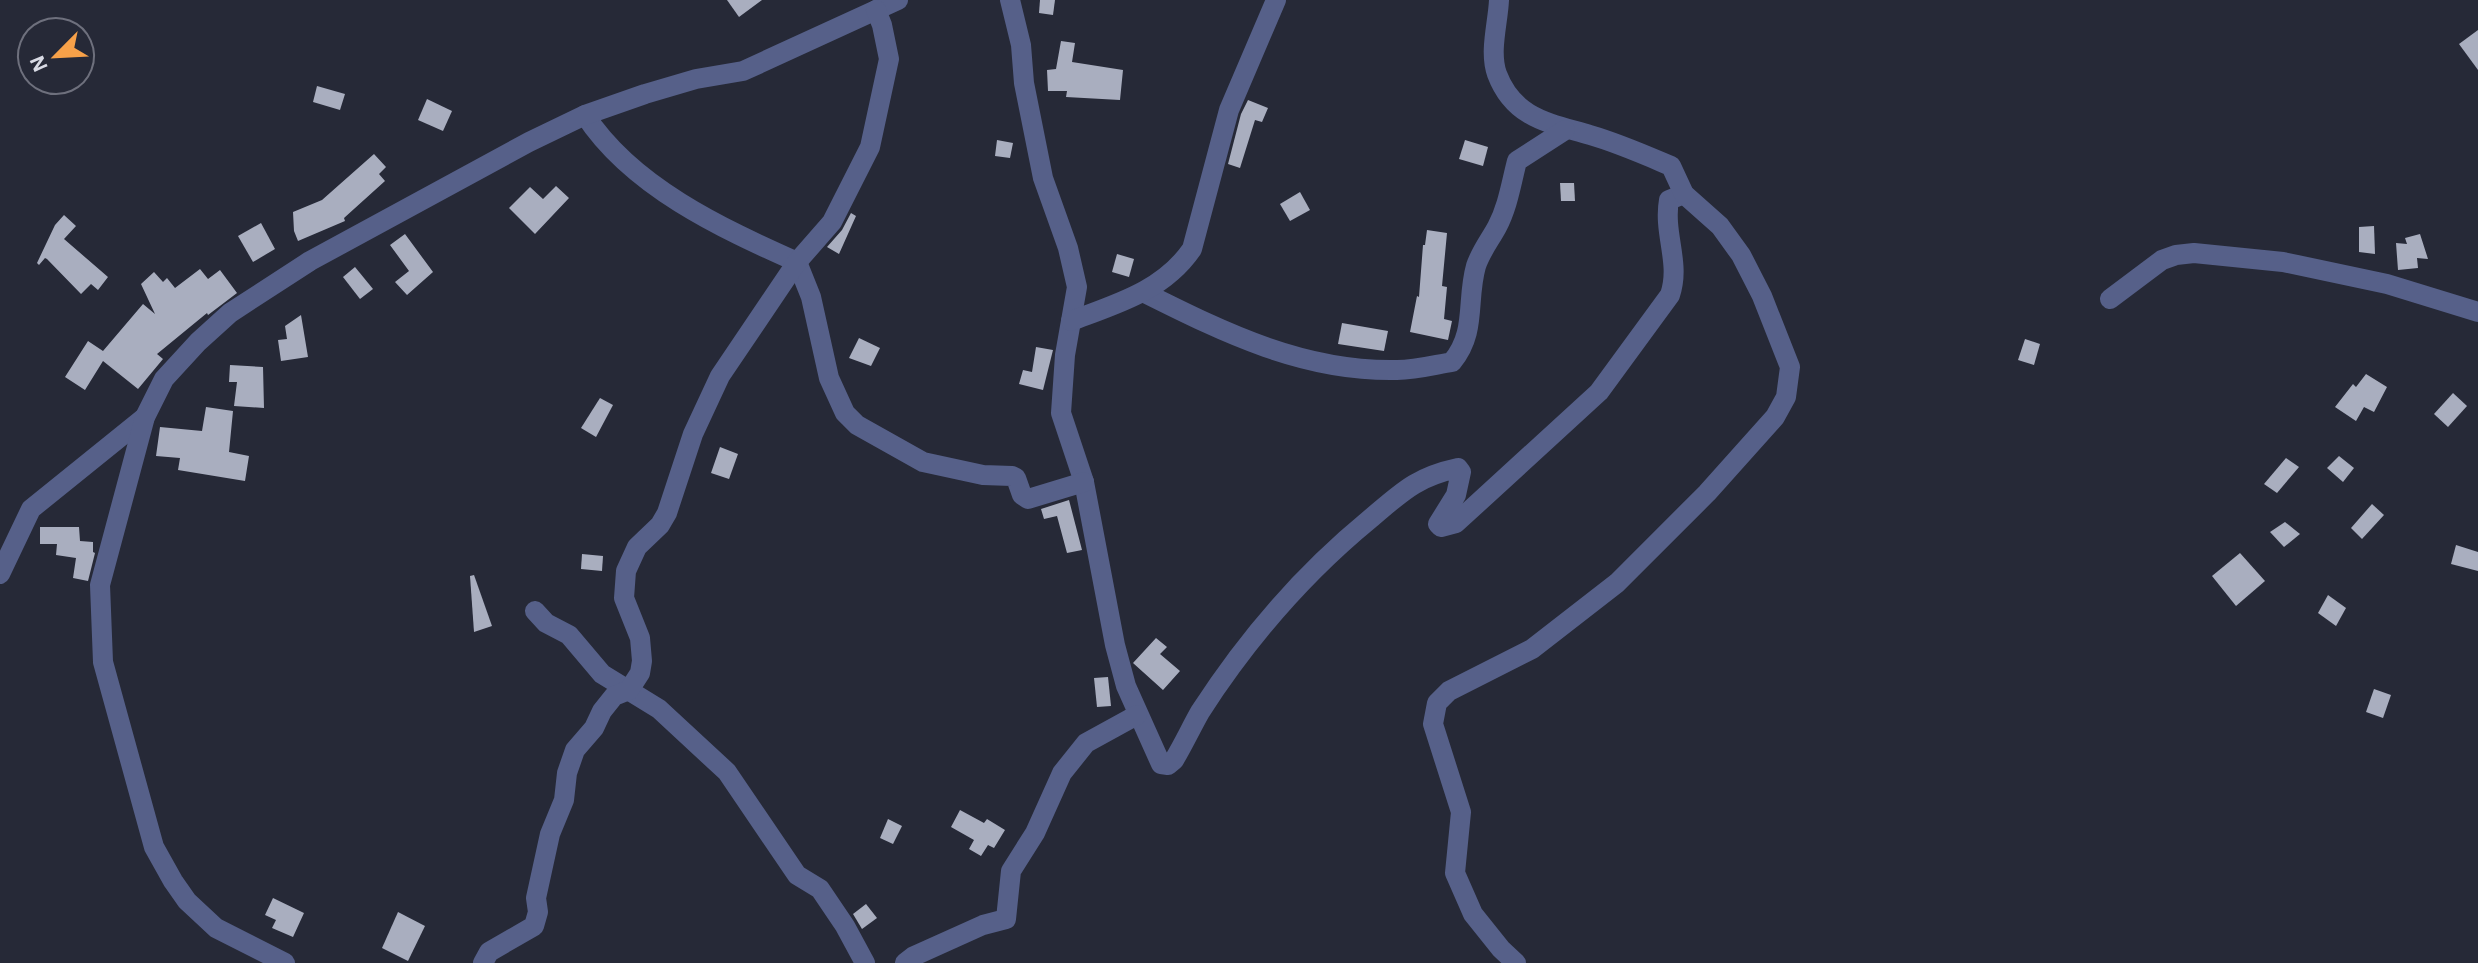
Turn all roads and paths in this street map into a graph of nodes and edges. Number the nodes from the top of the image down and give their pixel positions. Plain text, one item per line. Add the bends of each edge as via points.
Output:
1 (898, 0) edge
2 (1010, 0) edge
3 (1276, 0) edge
4 (1499, 0) edge
5 (876, 10) junction
6 (585, 115) junction
7 (1565, 130) junction
8 (1684, 194) junction
9 (797, 262) junction
10 (1145, 293) junction
11 (2110, 299) dead end
12 (2478, 312) edge
13 (1071, 321) junction
14 (145, 417) junction
15 (1084, 482) junction
16 (0, 574) edge
17 (535, 611) dead end
18 (629, 690) junction
19 (1137, 715) junction
20 (285, 963) edge
21 (483, 963) edge
22 (865, 963) edge
23 (905, 963) edge
24 (1516, 963) edge

1 - 5 street
2 - 13 street via 1043,178 1077,287
3 - 10 street via 1229,110 1192,249 1180,266
4 - 7 street via 1497,72 1532,118
5 - 6 street via 743,71 696,79
5 - 9 street via 889,59 870,147 832,222
6 - 9 street via 597,134 681,202
6 - 14 street via 310,261 230,313 164,379
7 - 8 street via 1671,166
7 - 10 street via 1517,161 1509,200 1475,270 1469,334 1452,362 1398,370 1318,361 1254,345
8 - 19 street via 1669,200 1667,213 1676,278 1670,295 1599,392 1456,523 1438,524 1456,495 1458,468 1420,478 1333,549 1244,649 1168,765 1161,764
8 - 24 street via 1720,226 1762,296 1790,367 1786,397 1775,417 1707,493 1617,583 1532,649 1449,691 1437,703 1433,724 1461,812 1455,873 1473,914
9 - 15 street via 811,297 829,378 845,413 857,425 923,462 1012,476 1028,499
9 - 18 street via 720,376 693,434 667,513 637,547 626,571 624,598 642,651 640,673
10 - 13 street
11 - 12 street via 2162,260 2194,253 2283,262 2387,284
13 - 15 street via 1061,413
14 - 16 street via 31,509
14 - 20 street via 100,585 103,662 154,847 173,881 216,928
15 - 19 street via 1115,645
17 - 18 street via 569,635 602,674
18 - 21 street via 614,696 575,750 550,834 534,926 489,952
18 - 22 street via 659,709 727,772 797,875 820,889
19 - 23 street via 1086,743 1062,773 1011,871 1006,919

